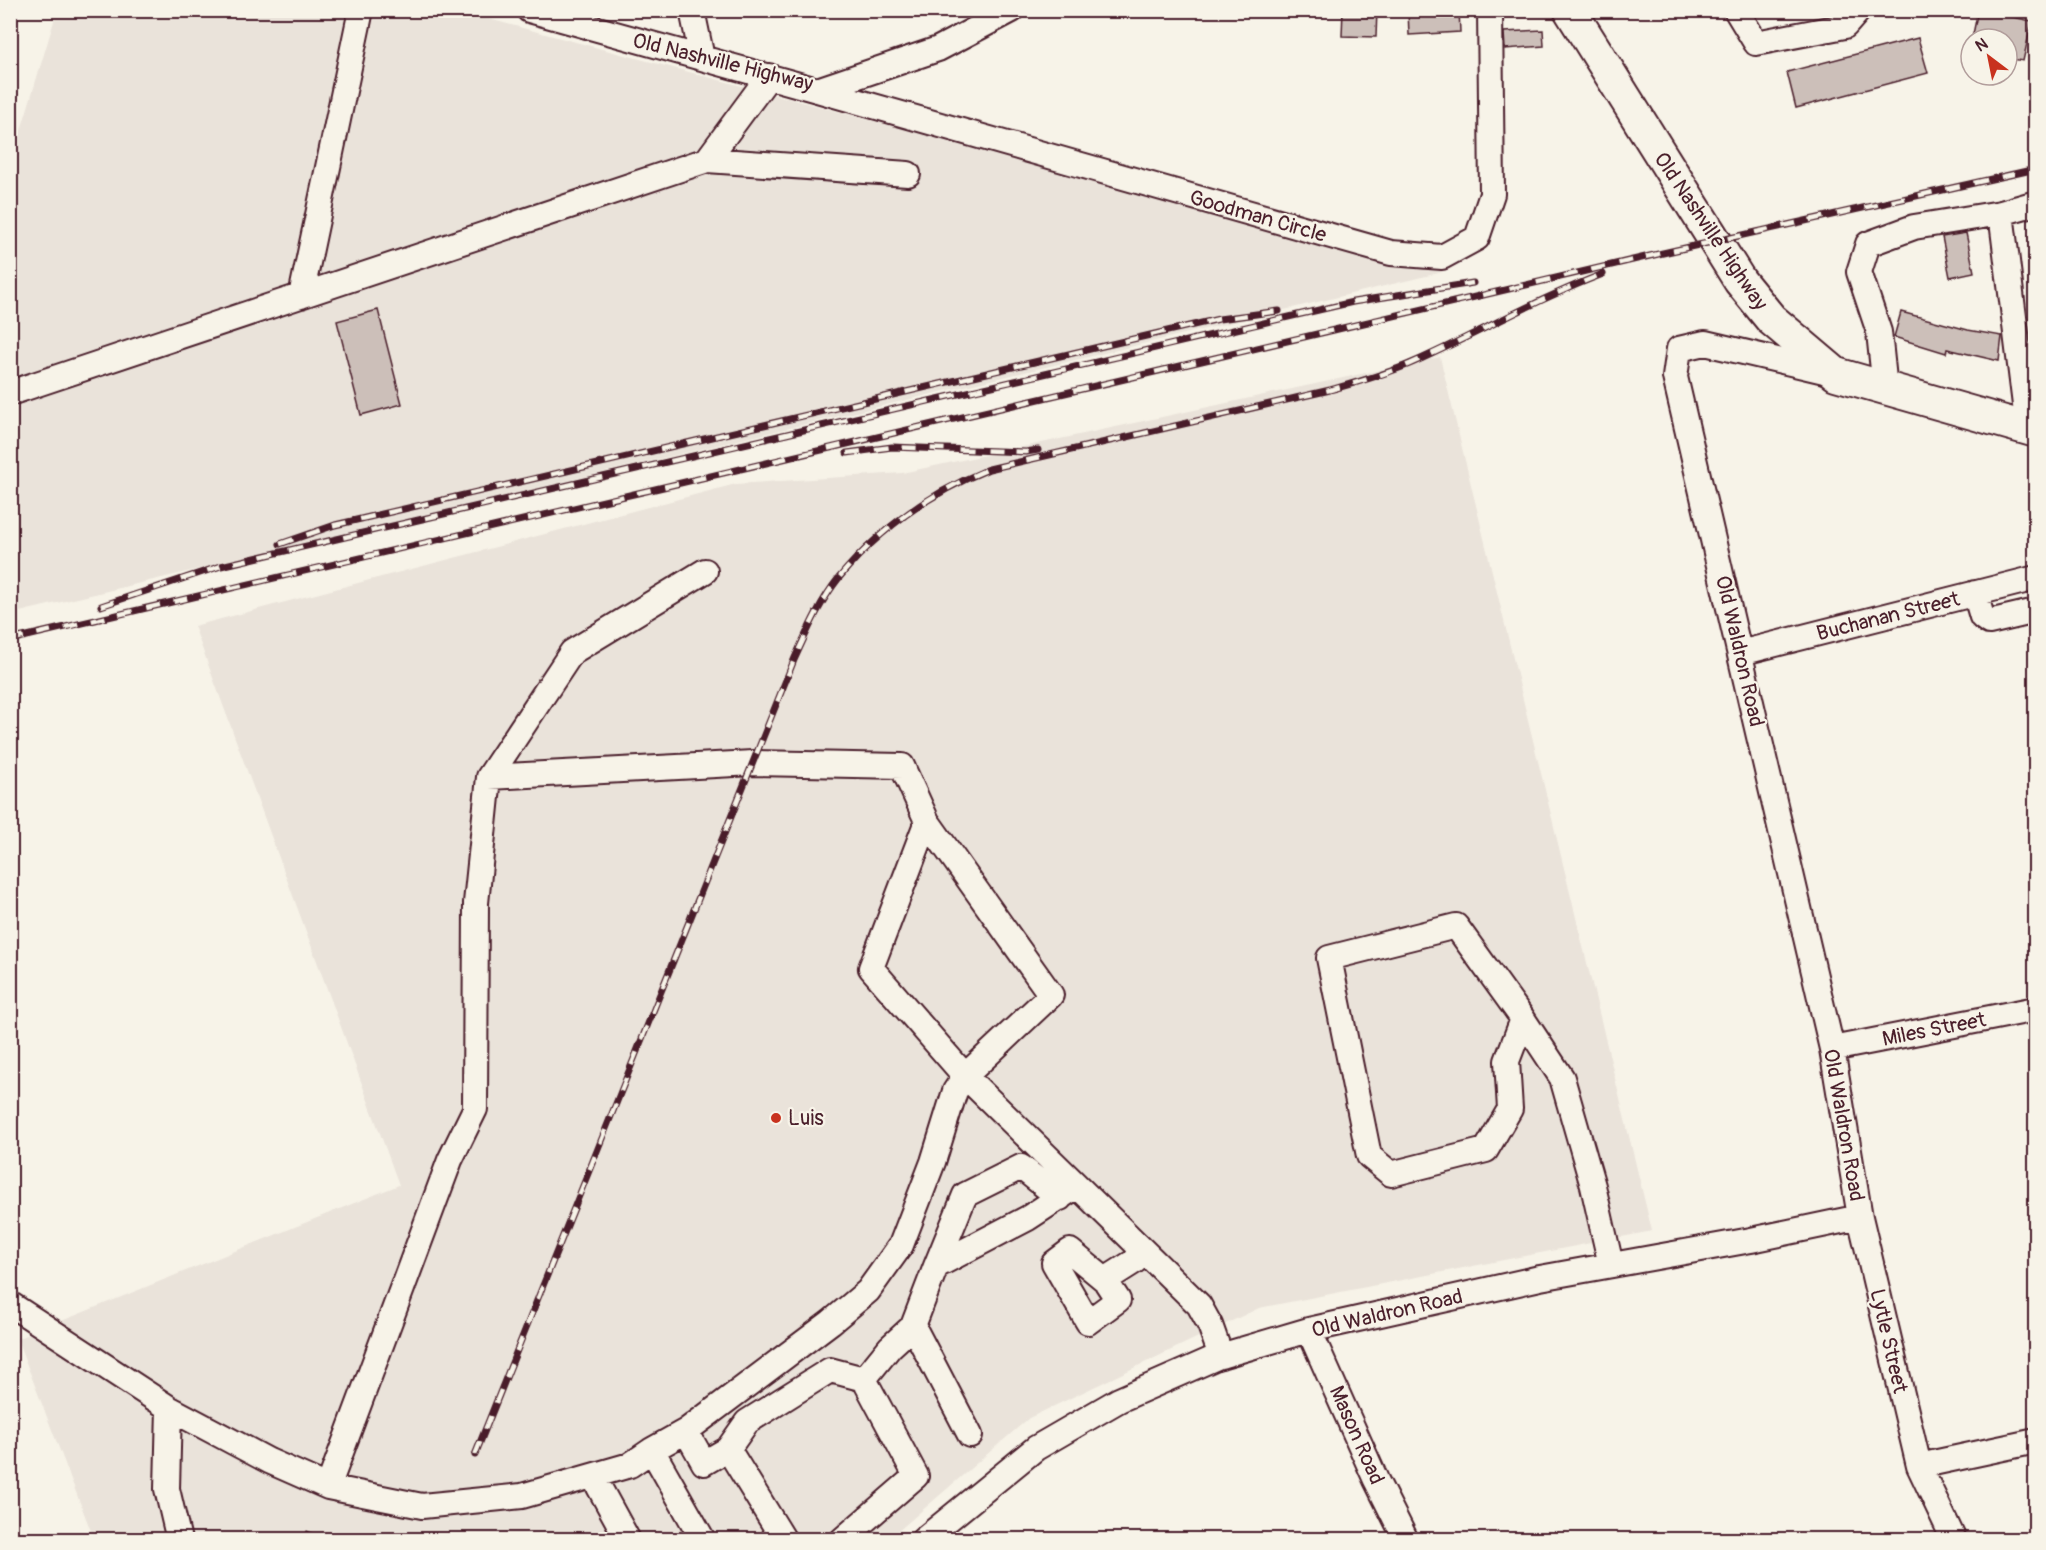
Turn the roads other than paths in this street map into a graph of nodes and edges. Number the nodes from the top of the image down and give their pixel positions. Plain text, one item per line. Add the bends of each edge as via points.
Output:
1 (361, 10) edge
2 (529, 10) edge
3 (692, 10) edge
4 (1012, 10) edge
5 (1490, 10) edge
6 (1736, 10) edge
7 (1859, 10) edge
8 (1570, 12) edge
9 (702, 58) junction
10 (769, 76) junction
11 (817, 90) junction
12 (707, 160) junction
13 (908, 174) dead end
14 (2036, 202) edge
15 (2001, 213) junction
16 (301, 296) junction
17 (1836, 374) junction
18 (1885, 388) junction
19 (10, 393) edge
20 (2032, 430) edge
21 (705, 571) dead end
22 (2036, 578) edge
23 (1975, 593) junction
24 (2036, 611) edge
25 (1740, 653) junction
26 (489, 777) junction
27 (927, 821) junction
28 (2036, 1009) edge
29 (1523, 1019) junction
30 (1832, 1049) junction
31 (965, 1076) junction
32 (1068, 1192) junction
33 (1860, 1217) junction
34 (1142, 1251) junction
35 (1611, 1265) junction
36 (936, 1266) junction
37 (1105, 1280) dead end
38 (10, 1304) edge
39 (913, 1326) junction
40 (1309, 1330) junction
41 (1221, 1356) junction
42 (864, 1379) junction
43 (169, 1408) junction
44 (686, 1431) junction
45 (970, 1435) dead end
46 (2036, 1441) edge
47 (728, 1449) junction
48 (652, 1450) junction
49 (1919, 1466) junction
50 (593, 1476) junction
51 (328, 1487) junction
52 (179, 1539) edge
53 (628, 1539) edge
54 (703, 1539) edge
55 (784, 1539) edge
56 (842, 1539) edge
57 (923, 1539) edge
58 (1406, 1539) edge
59 (1954, 1539) edge

1 - 16 street
2 - 9 street, Old Nashville Highway
3 - 9 street
4 - 11 street, Old Nashville Highway via 938,49
5 - 11 street, Goodman Circle via 1492,194 1477,238 1442,257 1391,254
6 - 7 street via 1756,43 1845,26
8 - 17 main road, Old Nashville Highway via 1740,281 1771,320
9 - 10 street, Old Nashville Highway
10 - 11 street, Old Nashville Highway
10 - 12 street
12 - 13 street
12 - 16 street
14 - 15 street
15 - 18 street via 1914,227 1868,244 1859,273 1879,332
15 - 20 street
16 - 19 street
17 - 18 main road, Old Nashville Highway
17 - 25 street, Old Waldron Road via 1705,343 1679,349 1675,377
18 - 20 main road, Old Nashville Highway
21 - 26 street via 572,652
22 - 23 street, Buchanan Street
23 - 24 street via 1982,617 1989,622
23 - 25 street, Buchanan Street
25 - 30 street, Old Waldron Road
26 - 27 street via 753,763 902,766
26 - 51 street via 476,903 474,1109 450,1160
27 - 31 street via 871,968
27 - 31 street via 1051,995
28 - 30 street, Miles Street
29 - 29 street via 1455,926 1329,958 1369,1156 1391,1174 1486,1150 1510,1109 1507,1061
29 - 35 street via 1562,1078
30 - 33 street, Old Waldron Road
31 - 32 street
31 - 44 street via 955,1091 901,1245 868,1291
32 - 34 street
32 - 36 street via 1028,1218
32 - 36 street via 1021,1167 965,1196
33 - 35 street, Old Waldron Road
33 - 49 street, Lytle Street
34 - 37 street via 1135,1261
34 - 41 street via 1199,1305
35 - 40 street, Old Waldron Road
36 - 39 street
38 - 43 street
39 - 42 street
39 - 45 street
40 - 41 street, Old Waldron Road
40 - 58 street, Mason Road
41 - 57 street, Old Waldron Road via 1119,1400 1036,1448
42 - 47 street via 830,1370 747,1422
42 - 56 street via 916,1476
43 - 51 street
43 - 52 street via 167,1489
44 - 47 street via 704,1463
44 - 48 street
46 - 49 street
47 - 55 street
48 - 50 street via 630,1465
48 - 54 street
49 - 59 street, Lytle Street
50 - 51 street via 522,1496 422,1506
50 - 53 street

